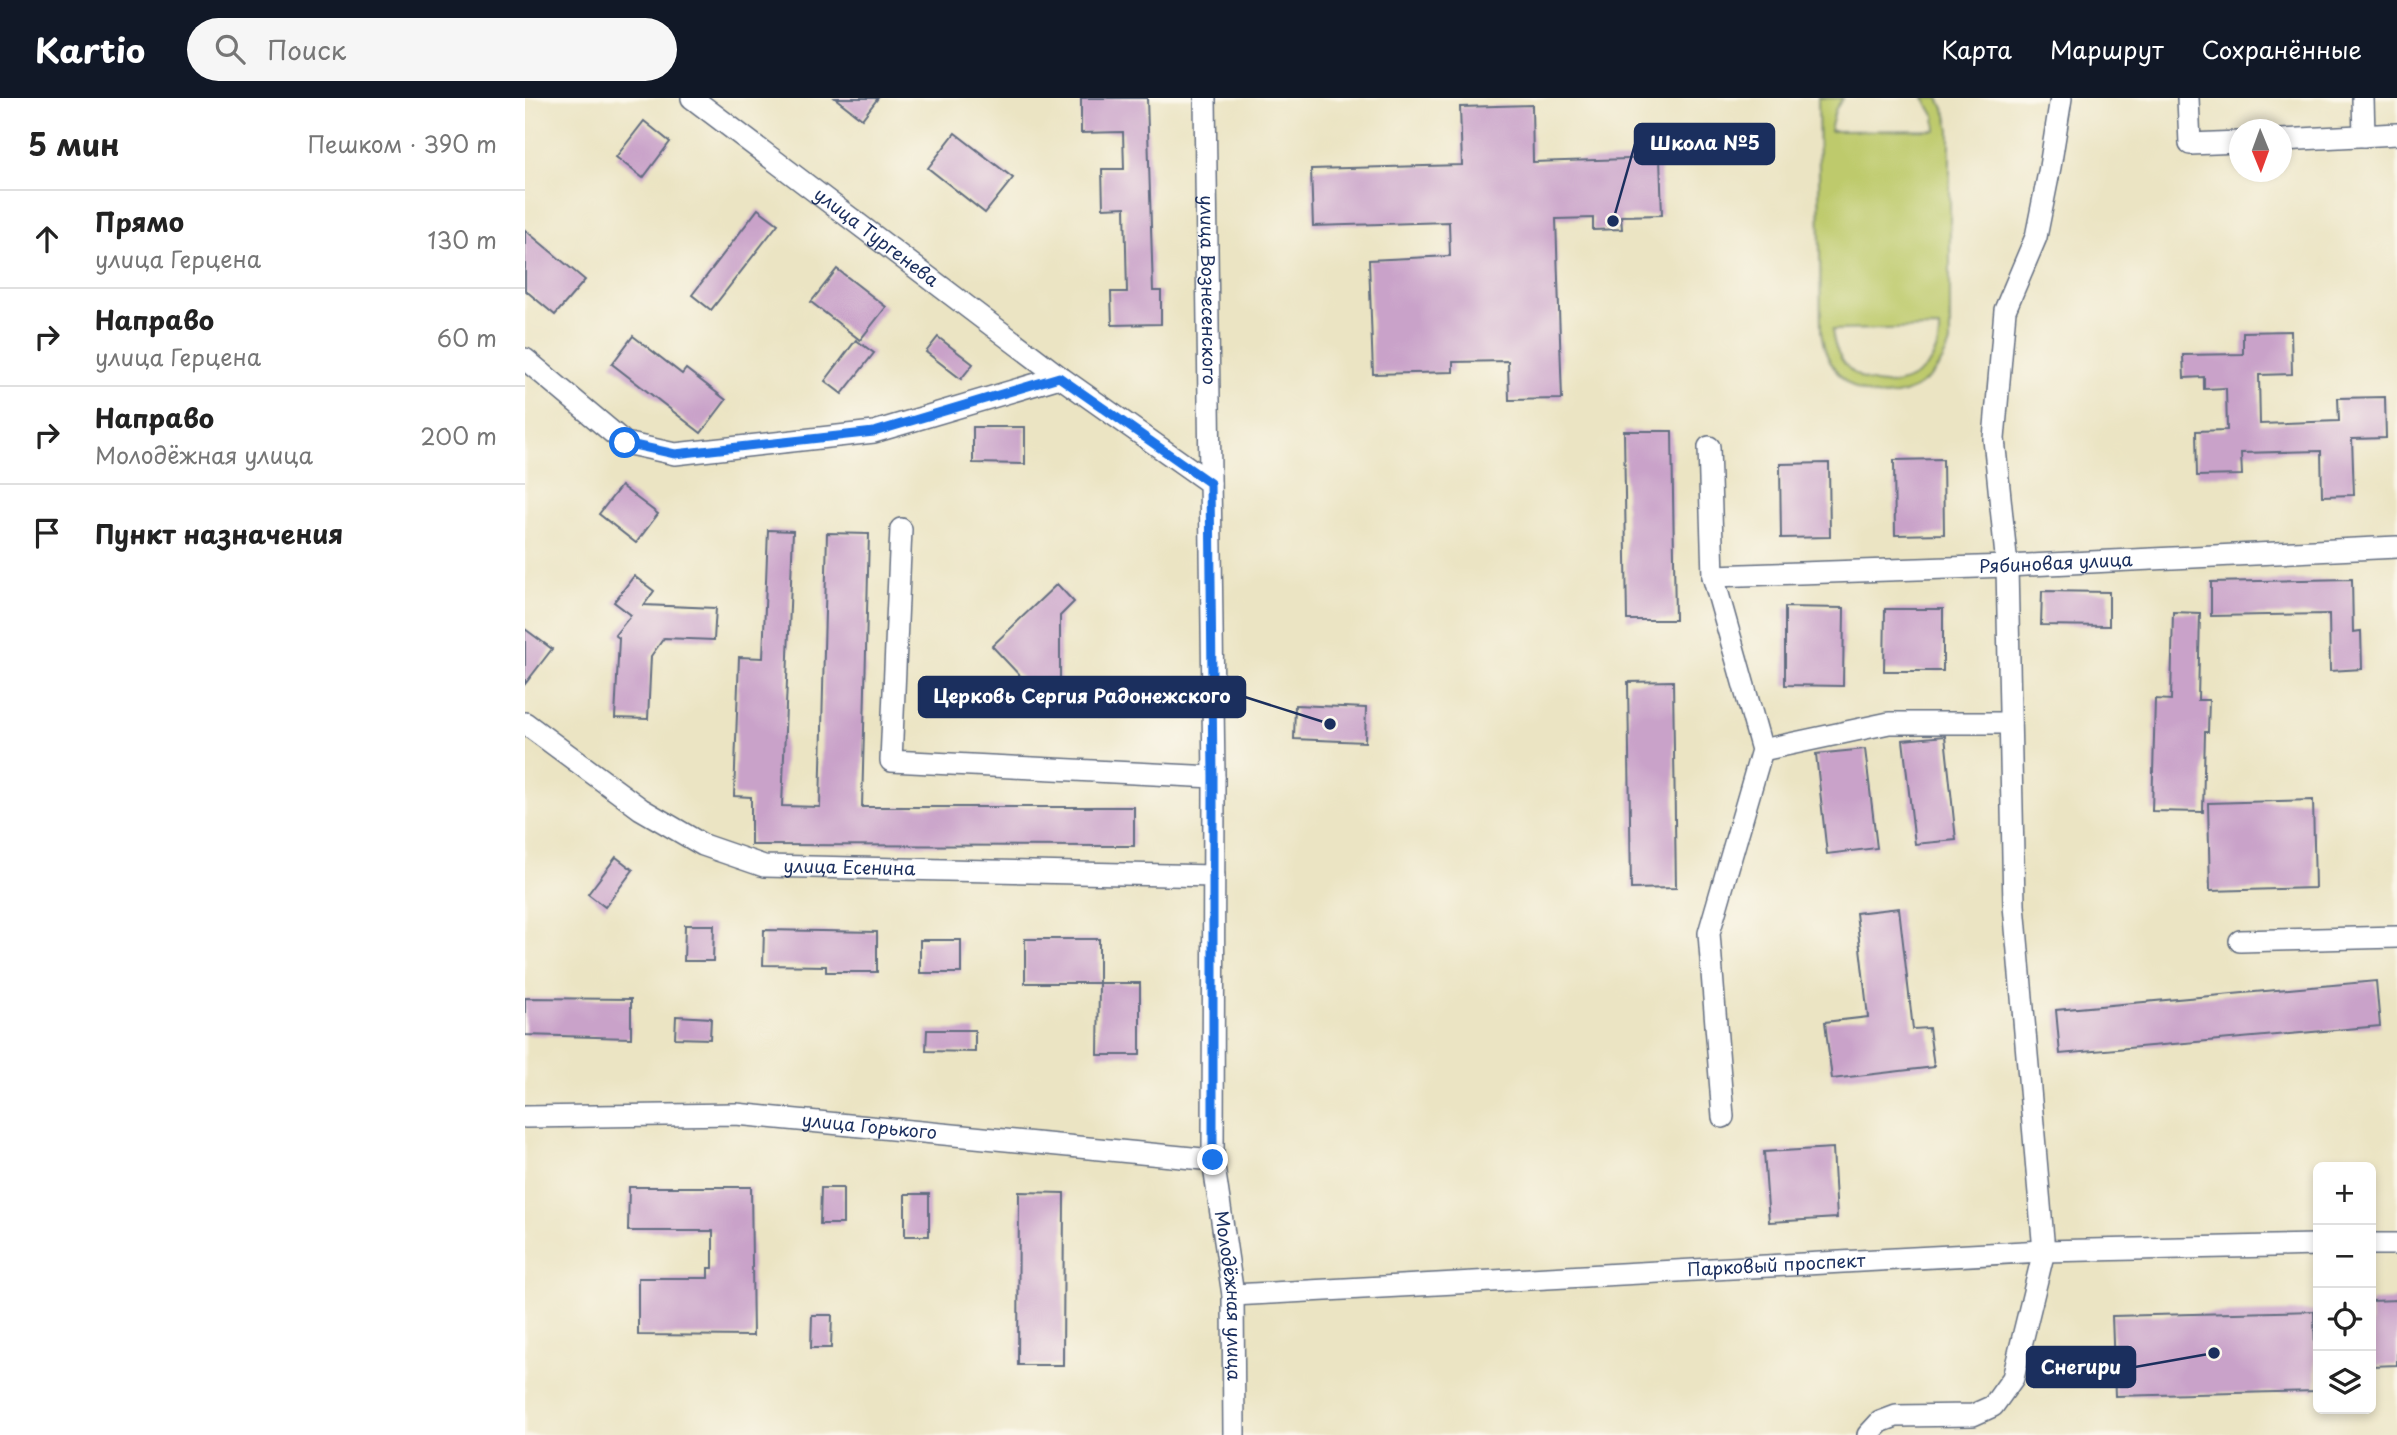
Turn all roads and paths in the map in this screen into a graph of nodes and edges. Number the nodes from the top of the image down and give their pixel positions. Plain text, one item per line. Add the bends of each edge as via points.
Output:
1 (692, 98) edge
2 (1205, 98) edge
3 (2061, 98) edge
4 (2187, 98) edge
5 (2363, 98) edge
6 (2397, 134) edge
7 (2364, 136) junction
8 (2292, 139) edge
9 (2229, 143) edge
10 (525, 359) edge
11 (1059, 377) junction
12 (1709, 447) dead end
13 (1210, 483) junction
14 (901, 529) dead end
15 (2397, 547) edge
16 (2007, 566) junction
17 (1713, 576) junction
18 (525, 723) edge
19 (2010, 723) junction
20 (1762, 750) junction
21 (1213, 777) junction
22 (1214, 876) junction
23 (2397, 937) edge
24 (2240, 941) dead end
25 (1723, 1116) dead end
26 (525, 1117) edge
27 (1213, 1160) junction
28 (2376, 1244) edge
29 (2397, 1244) edge
30 (2313, 1245) edge
31 (2044, 1251) junction
32 (1233, 1295) junction
33 (1234, 1435) edge
34 (1868, 1435) edge

1 - 11 street, улица Тургенева
2 - 13 street, улица Вознесенского
3 - 16 street via 2036,237 2005,310 1994,439
4 - 9 street via 2190,145
5 - 7 street
6 - 7 street
7 - 8 street
10 - 11 street via 625,443 675,454 874,432
11 - 13 street, улица Тургенева
12 - 17 street
13 - 21 street, Молодёжная улица
14 - 21 street via 891,761
15 - 16 street, Рябиновая улица
16 - 17 street, Рябиновая улица
16 - 19 street
17 - 20 street
18 - 22 street, улица Есенина via 641,809 703,845 764,866
19 - 20 street via 1889,723
19 - 31 street via 2014,905
20 - 25 street via 1709,933
21 - 22 street, Молодёжная улица
22 - 27 street, Молодёжная улица
23 - 24 street
26 - 27 street, улица Горького via 736,1114
27 - 32 street, Молодёжная улица
28 - 29 street
30 - 31 street, Парковый проспект
31 - 32 street, Парковый проспект
31 - 34 street via 2013,1378 1993,1406 1973,1415 1896,1416 1880,1422
32 - 33 street, Молодёжная улица

